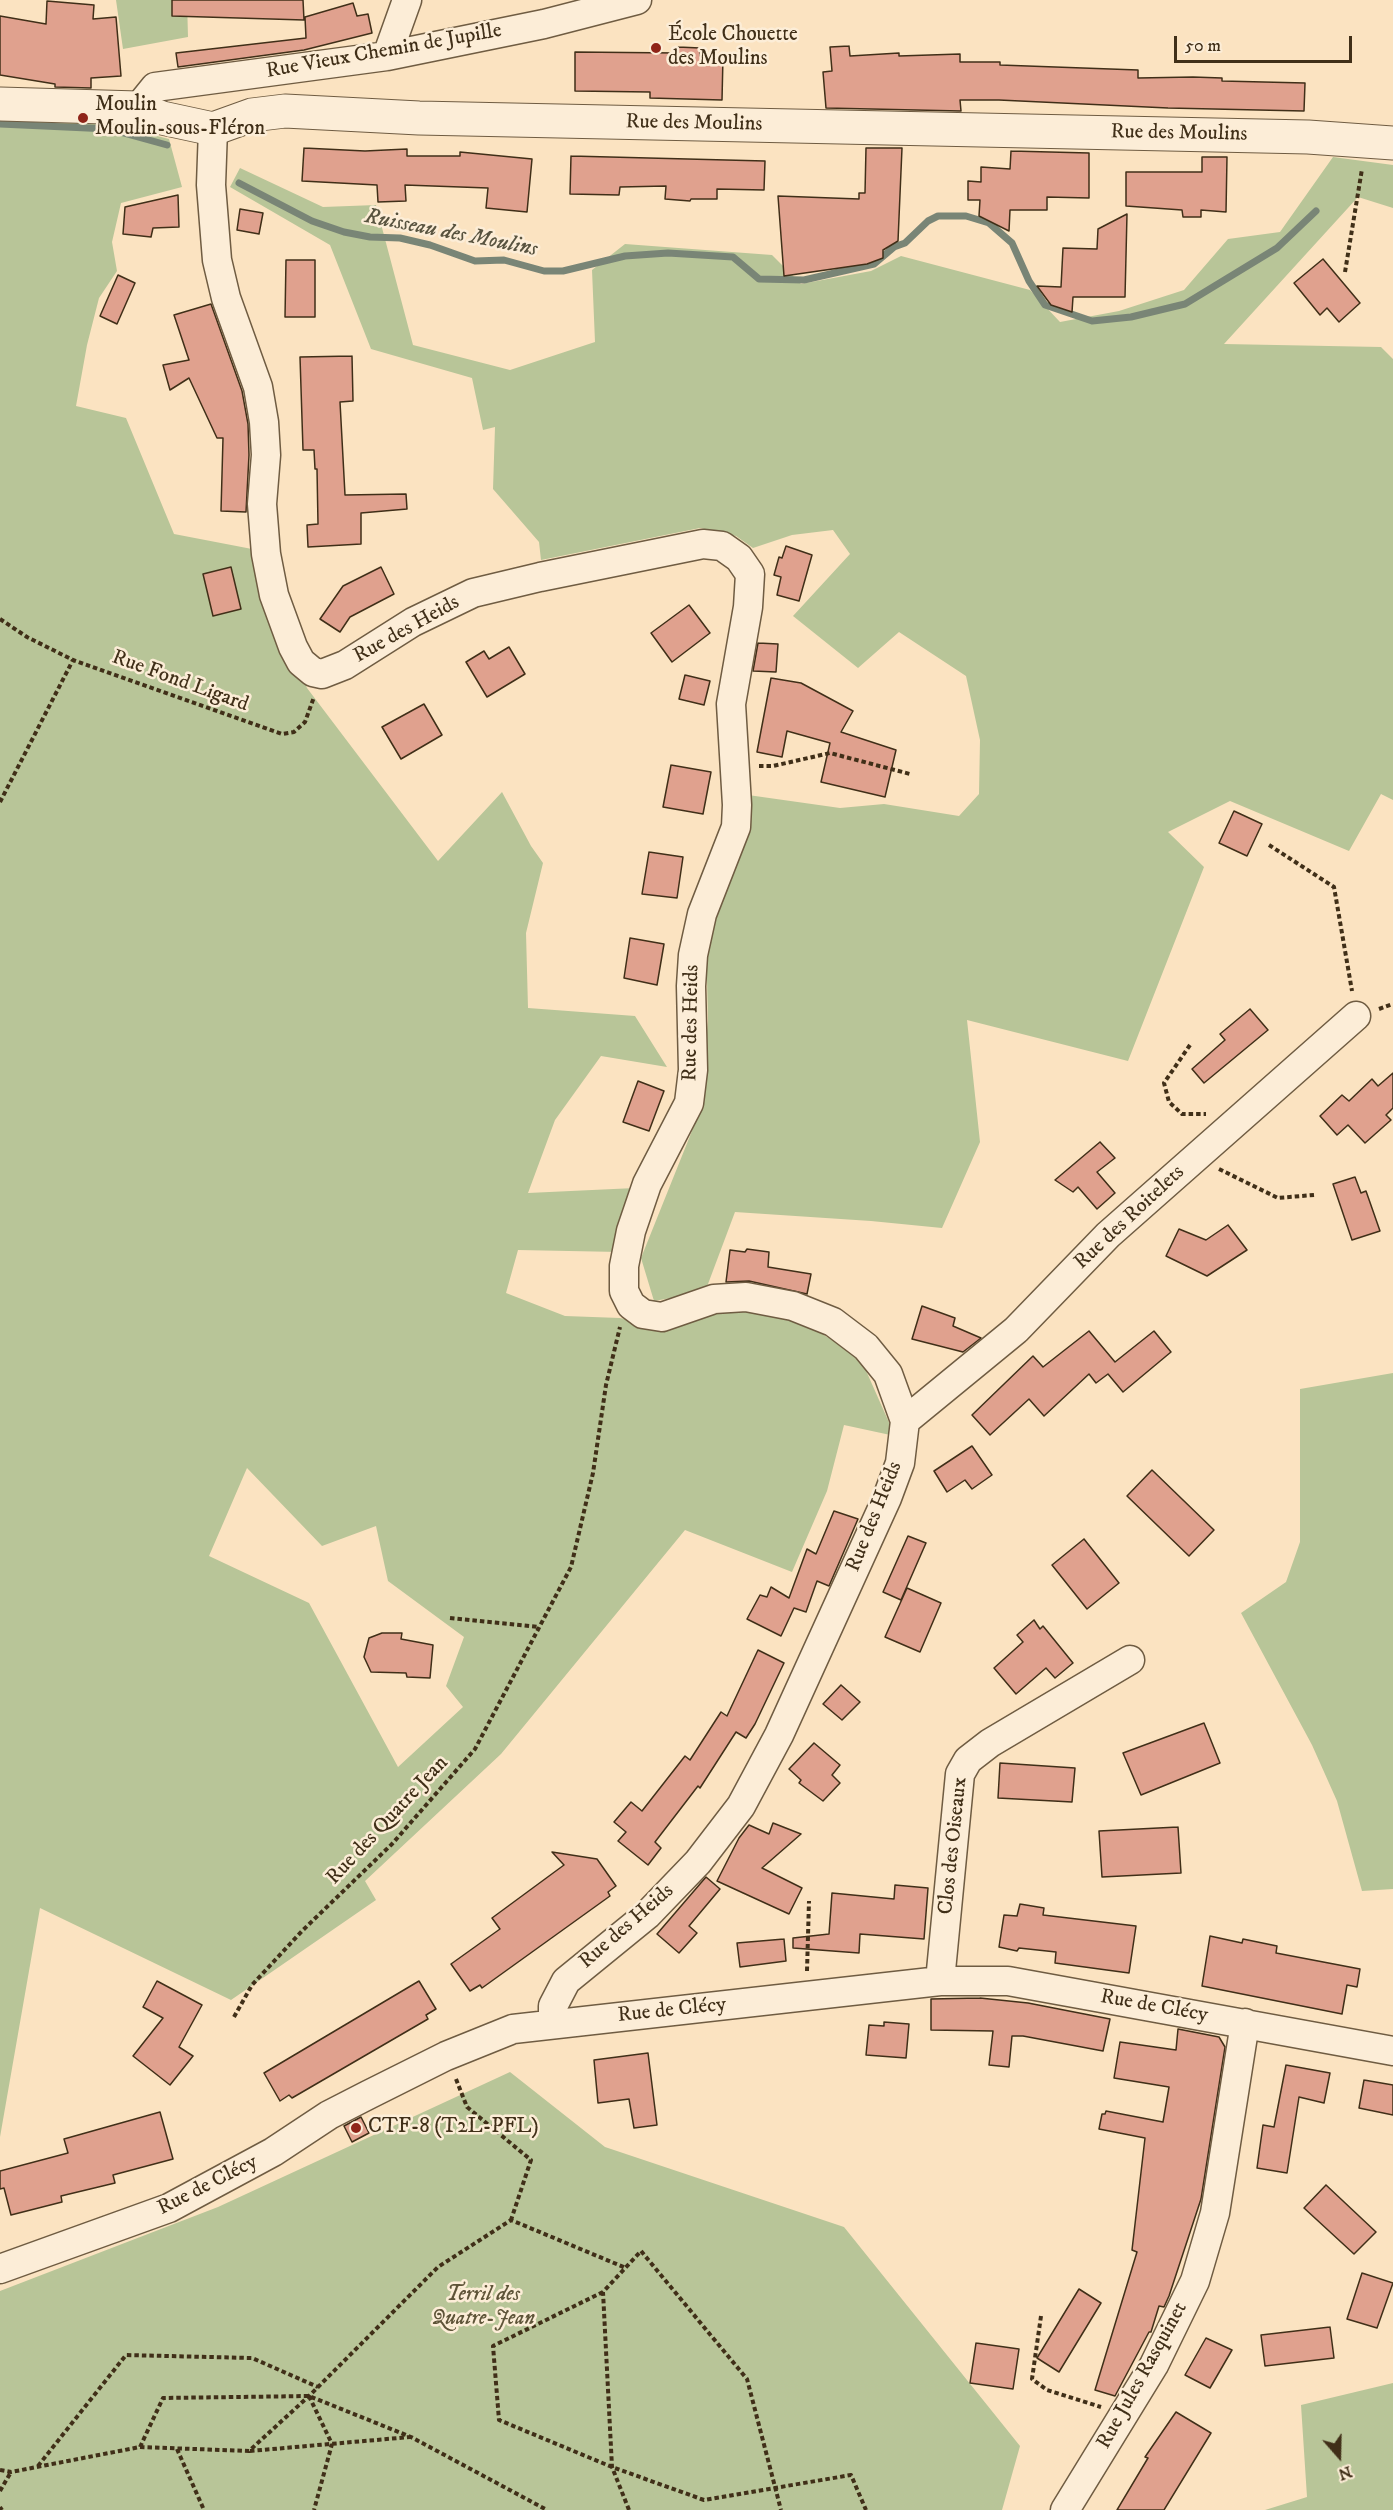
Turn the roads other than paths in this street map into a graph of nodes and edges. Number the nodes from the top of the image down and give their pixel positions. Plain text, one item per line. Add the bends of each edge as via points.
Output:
1 (407, 0) edge
2 (637, 0) edge
3 (387, 56) junction
4 (0, 104) edge
5 (138, 108) junction
6 (213, 129) junction
7 (1380, 142) edge
8 (1356, 1016) road end
9 (905, 1421) junction
10 (1130, 1660) dead end
11 (940, 1981) junction
12 (1245, 2023) junction
13 (553, 2024) junction
14 (1393, 2051) edge
15 (0, 2269) edge
16 (1065, 2510) edge

1 - 3 street
2 - 3 street, Rue Vieux Chemin de Jupille via 544,24
3 - 5 street, Rue Vieux Chemin de Jupille via 155,87
4 - 5 street
5 - 6 street via 162,118
6 - 7 street, Rue des Moulins via 252,115 285,111 419,118 1308,137
6 - 9 street, Rue des Heids via 211,184 217,260 226,298 258,387 264,422 262,504 266,554 274,596 293,648 313,672 322,674 345,665 413,622 473,593 703,544 722,546 739,558 750,574 731,704 736,827 702,914 693,955 693,1070 689,1103 647,1184 631,1231 624,1291 631,1305 643,1314 662,1317 714,1299 746,1297 793,1306 833,1322 866,1347 888,1374
8 - 9 street, Rue des Roitelets via 1108,1235 1016,1330
9 - 13 street, Rue des Heids via 900,1462 887,1498 779,1735 741,1806 698,1862 647,1915 566,1981 553,2006
10 - 11 street, Clos des Oiseaux via 968,1760 960,1774
11 - 12 street, Rue de Clécy via 1008,1981
11 - 13 street, Rue de Clécy
12 - 14 street, Rue de Clécy
12 - 16 street, Rue Jules Rasquinet via 1215,2213 1195,2281 1154,2365
13 - 15 street, Rue de Clécy via 513,2029 446,2056 329,2115 273,2152 169,2208

